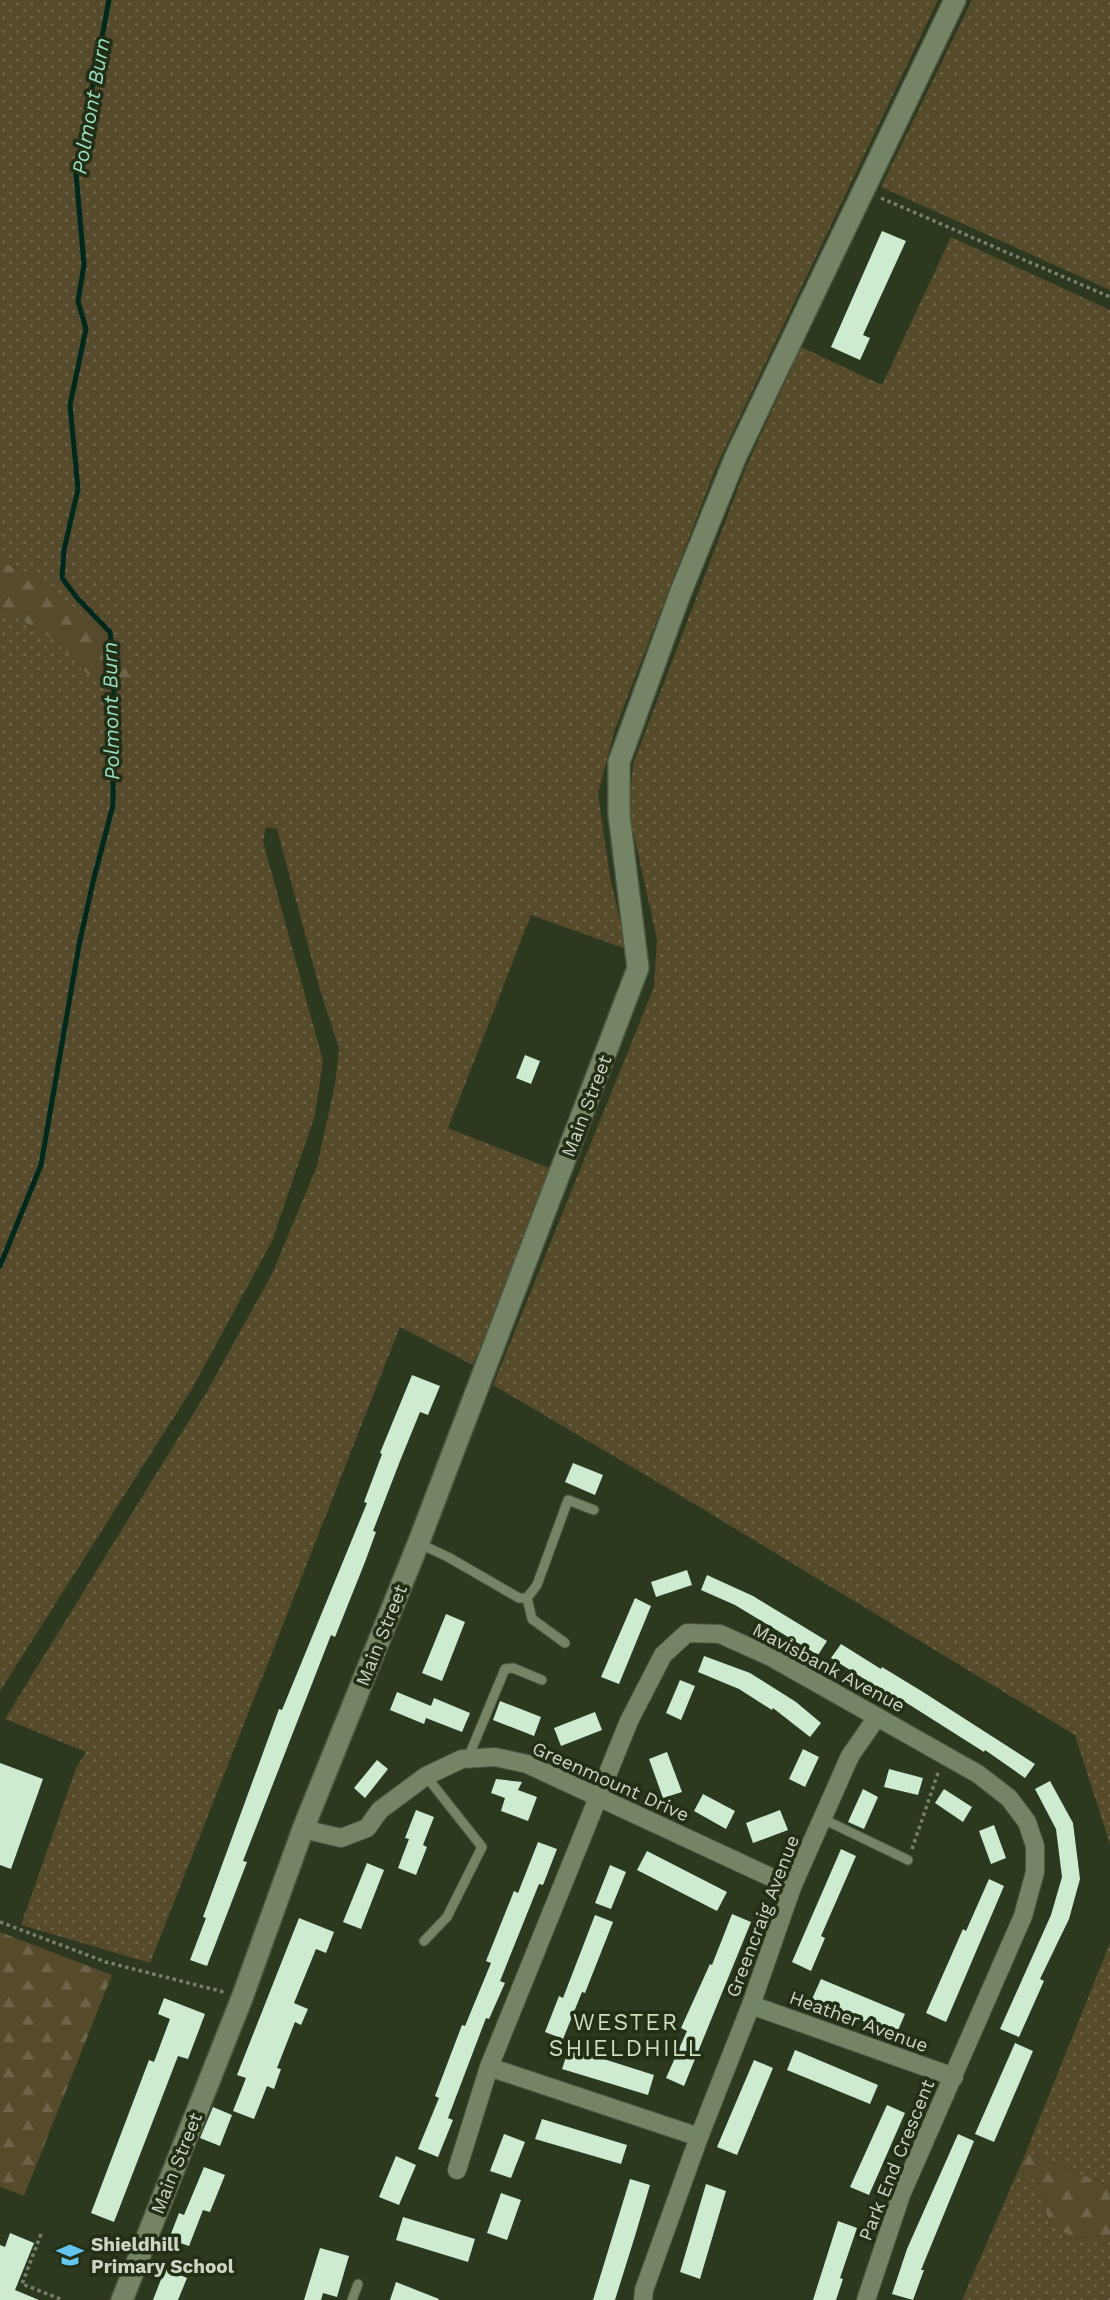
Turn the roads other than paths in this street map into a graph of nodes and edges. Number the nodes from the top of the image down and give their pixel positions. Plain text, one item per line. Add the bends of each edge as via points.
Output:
1 (955, 0) edge
2 (594, 1510) dead end
3 (418, 1544) junction
4 (527, 1598) junction
5 (565, 1643) dead end
6 (542, 1680) dead end
7 (877, 1717) junction
8 (468, 1758) junction
9 (426, 1776) junction
10 (597, 1797) junction
11 (823, 1819) junction
12 (303, 1829) junction
13 (908, 1860) road end
14 (792, 1887) junction
15 (424, 1941) dead end
16 (751, 2005) junction
17 (489, 2067) junction
18 (954, 2077) junction
19 (699, 2137) junction
20 (457, 2171) dead end
21 (358, 2284) dead end
22 (122, 2300) edge
23 (352, 2300) edge
24 (643, 2300) edge
25 (866, 2300) edge

1 - 3 street, Main Street via 736,456 619,762 619,815 638,968
2 - 4 lane via 568,1500 537,1585
3 - 4 lane via 519,1598
3 - 12 street, Main Street
4 - 5 lane via 532,1619
6 - 8 lane via 505,1669
7 - 10 street, Mavisbank Avenue via 771,1657 720,1634 687,1633 663,1655
7 - 11 street, Greencraig Avenue via 850,1756
7 - 18 street, Mavisbank Avenue via 978,1774 1009,1798 1027,1822 1035,1846 1035,1872 1023,1916
8 - 9 street, Greenmount Drive
8 - 10 street, Greenmount Drive via 495,1757 527,1764
9 - 12 street, Greenmount Drive via 380,1810 367,1829 341,1838
9 - 15 lane via 482,1847 447,1917
10 - 14 street, Greenmount Drive
10 - 17 street, Mavisbank Avenue
11 - 13 lane
11 - 14 street, Greencraig Avenue
12 - 22 street, Main Street via 242,1998
14 - 16 street, Greencraig Avenue
16 - 18 street, Heather Avenue
16 - 19 street, Greencraig Avenue
17 - 19 street
17 - 20 street, Mavisbank Avenue
18 - 25 street, Park End Crescent via 901,2195
19 - 24 street
21 - 23 lane

